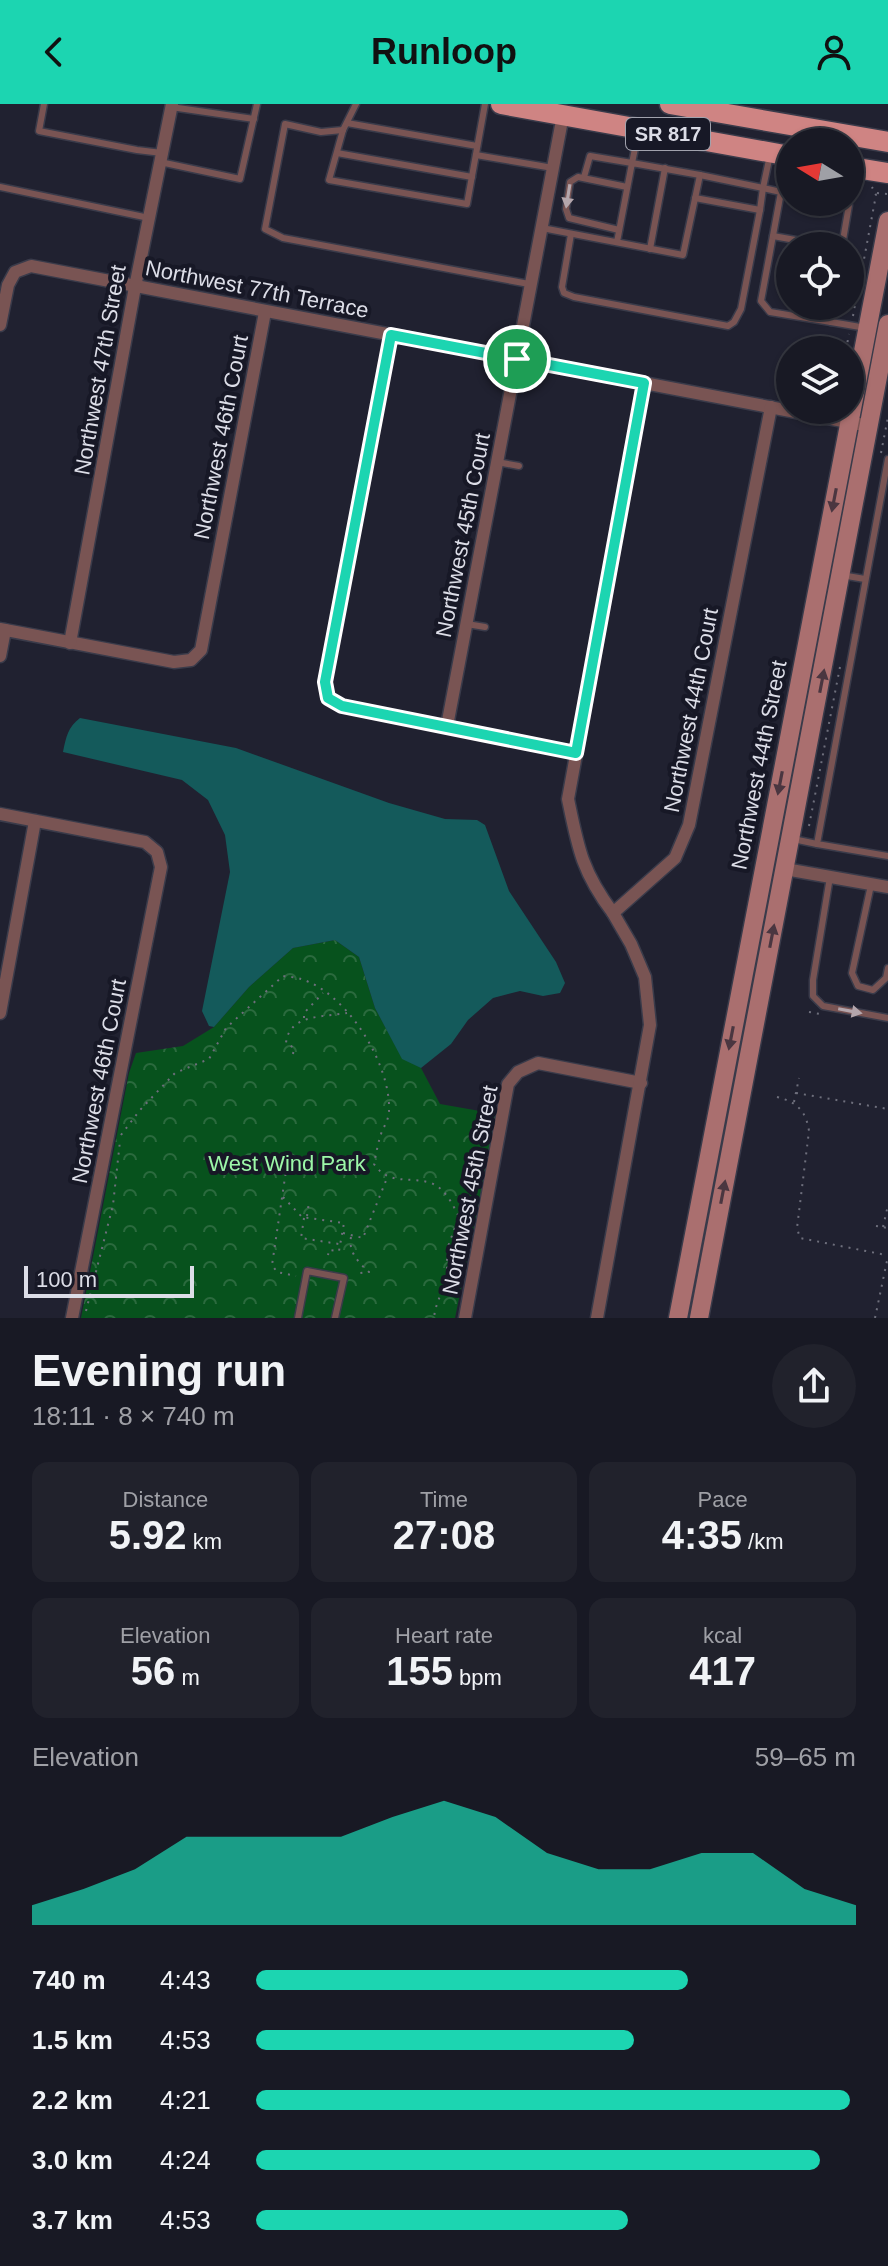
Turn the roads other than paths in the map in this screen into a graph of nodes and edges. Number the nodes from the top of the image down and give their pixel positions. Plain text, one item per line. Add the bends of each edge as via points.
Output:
1 (44, 104) edge
2 (257, 104) edge
3 (356, 104) edge
4 (485, 104) edge
5 (582, 104) edge
6 (670, 104) edge
7 (172, 105) edge
8 (513, 105) edge
9 (740, 110) edge
10 (563, 115) junction
11 (254, 119) junction
12 (345, 126) junction
13 (639, 129) junction
14 (888, 142) edge
15 (477, 146) junction
16 (776, 152) edge
17 (337, 153) junction
18 (476, 155) junction
19 (161, 158) junction
20 (776, 161) edge
21 (632, 163) junction
22 (553, 168) junction
23 (665, 168) junction
24 (864, 169) edge
25 (888, 173) edge
26 (700, 175) junction
27 (472, 177) junction
28 (584, 177) junction
29 (0, 187) edge
30 (627, 187) junction
31 (763, 188) junction
32 (776, 191) edge
33 (695, 198) junction
34 (760, 210) junction
35 (777, 216) edge
36 (149, 218) junction
37 (888, 221) edge
38 (542, 228) junction
39 (619, 230) junction
40 (571, 234) junction
41 (773, 236) junction
42 (776, 237) edge
43 (617, 242) junction
44 (650, 249) junction
45 (531, 284) junction
46 (135, 287) junction
47 (265, 312) junction
48 (831, 322) joint
49 (888, 324) edge
50 (0, 325) edge
51 (859, 327) junction
52 (391, 335) junction
53 (858, 336) edge
54 (517, 359) junction
55 (644, 383) junction
56 (771, 407) junction
57 (776, 408) edge
58 (848, 424) edge
59 (855, 424) edge
60 (869, 426) junction
61 (888, 459) edge
62 (497, 462) junction
63 (519, 466) dead end
64 (820, 571) junction
65 (841, 575) junction
66 (865, 579) junction
67 (467, 624) junction
68 (485, 627) dead end
69 (2, 630) edge
70 (70, 643) junction
71 (0, 656) edge
72 (447, 726) junction
73 (576, 753) junction
74 (0, 814) edge
75 (35, 821) junction
76 (770, 835) junction
77 (791, 839) junction
78 (817, 844) junction
79 (888, 856) edge
80 (785, 869) junction
81 (830, 877) junction
82 (871, 884) junction
83 (888, 887) edge
84 (613, 913) junction
85 (888, 968) edge
86 (0, 1013) edge
87 (888, 1018) edge
88 (641, 1083) junction
89 (72, 1318) edge
90 (298, 1318) edge
91 (335, 1318) edge
92 (465, 1318) edge
93 (597, 1318) edge
94 (678, 1318) edge
95 (699, 1318) edge

1 - 19 lane via 39,131
2 - 11 lane
3 - 12 lane
4 - 15 lane
5 - 10 main road
6 - 9 main road, SR 817
7 - 11 lane
7 - 19 street, Northwest 47th Street
8 - 10 main road, SR 817
9 - 14 main road, SR 817
10 - 13 main road, SR 817
10 - 22 street, Northwest 45th Court
11 - 19 lane via 240,179
12 - 15 lane
12 - 17 lane
12 - 45 lane via 321,132 285,124 265,229 283,238
13 - 16 main road, SR 817
13 - 21 lane
15 - 18 lane
17 - 27 lane
17 - 27 lane via 329,180 467,204
18 - 22 lane
18 - 27 lane
19 - 36 street, Northwest 47th Street
20 - 31 lane
21 - 23 lane
21 - 28 lane via 590,156
21 - 30 lane
22 - 38 street, Northwest 45th Court
23 - 26 lane
23 - 44 lane
24 - 25 main road
26 - 31 lane
26 - 33 lane
28 - 30 lane
28 -> 39 lane via 570,182 566,214
29 - 36 lane
30 - 39 lane
31 - 32 lane
31 - 34 lane
33 - 34 lane
33 - 44 lane via 683,255
34 - 40 lane via 741,309 728,326 564,293
35 - 41 lane
36 - 46 street, Northwest 47th Street
37 - 51 street, Northwest 44th Street
38 - 40 lane
38 - 45 street, Northwest 45th Court
39 - 43 lane
40 - 43 lane
41 - 42 lane
41 - 48 lane via 761,293 764,308
43 - 44 lane
45 - 54 street, Northwest 45th Court
46 - 47 street, Northwest 77th Terrace
46 - 50 street, Northwest 77th Terrace via 31,266 15,272 8,285
46 - 70 street, Northwest 47th Street
47 - 52 street, Northwest 77th Terrace
47 - 70 street, Northwest 46th Court via 201,650 191,660 174,662
48 - 51 lane
49 - 60 street, Northwest 44th Street
51 - 53 street, Northwest 44th Street
52 - 54 street, Northwest 77th Terrace
52 - 72 street via 325,682 328,698 342,706
54 - 55 street, Northwest 77th Terrace
54 - 62 street, Northwest 45th Court
55 - 56 street, Northwest 77th Terrace
55 - 73 street
56 - 57 street, Northwest 77th Terrace
56 - 84 street, Northwest 44th Court via 689,825 675,858
58 -> 64 street, Northwest 44th Street
59 - 60 street, Northwest 77th Terrace
60 - 65 street, Northwest 44th Street
61 - 66 lane
62 - 63 lane
62 - 67 street, Northwest 45th Court
64 - 65 lane
64 -> 76 street, Northwest 44th Street
65 - 66 lane
77 -> 65 street, Northwest 44th Street
66 - 78 lane
67 - 68 lane
67 - 72 street, Northwest 45th Court
69 - 70 street
69 - 71 street
72 - 73 street
73 - 84 street via 568,799 578,853 592,886
74 - 75 street
75 - 86 street
75 - 89 street, Northwest 46th Court via 145,842 157,852 161,867
76 - 77 lane
76 -> 94 street, Northwest 44th Street
77 - 78 lane
77 - 80 street, Northwest 44th Street
78 - 79 lane
80 - 81 street
95 -> 80 street, Northwest 44th Street
81 - 82 street
81 -> 87 lane via 813,996 823,1006
82 - 83 street
82 - 85 lane via 852,973 858,986 873,990
84 - 88 street via 645,977 650,1025
88 - 92 street, Northwest 45th Street via 538,1063 518,1072 508,1084
88 - 93 street
90 - 91 lane via 307,1271 344,1278

